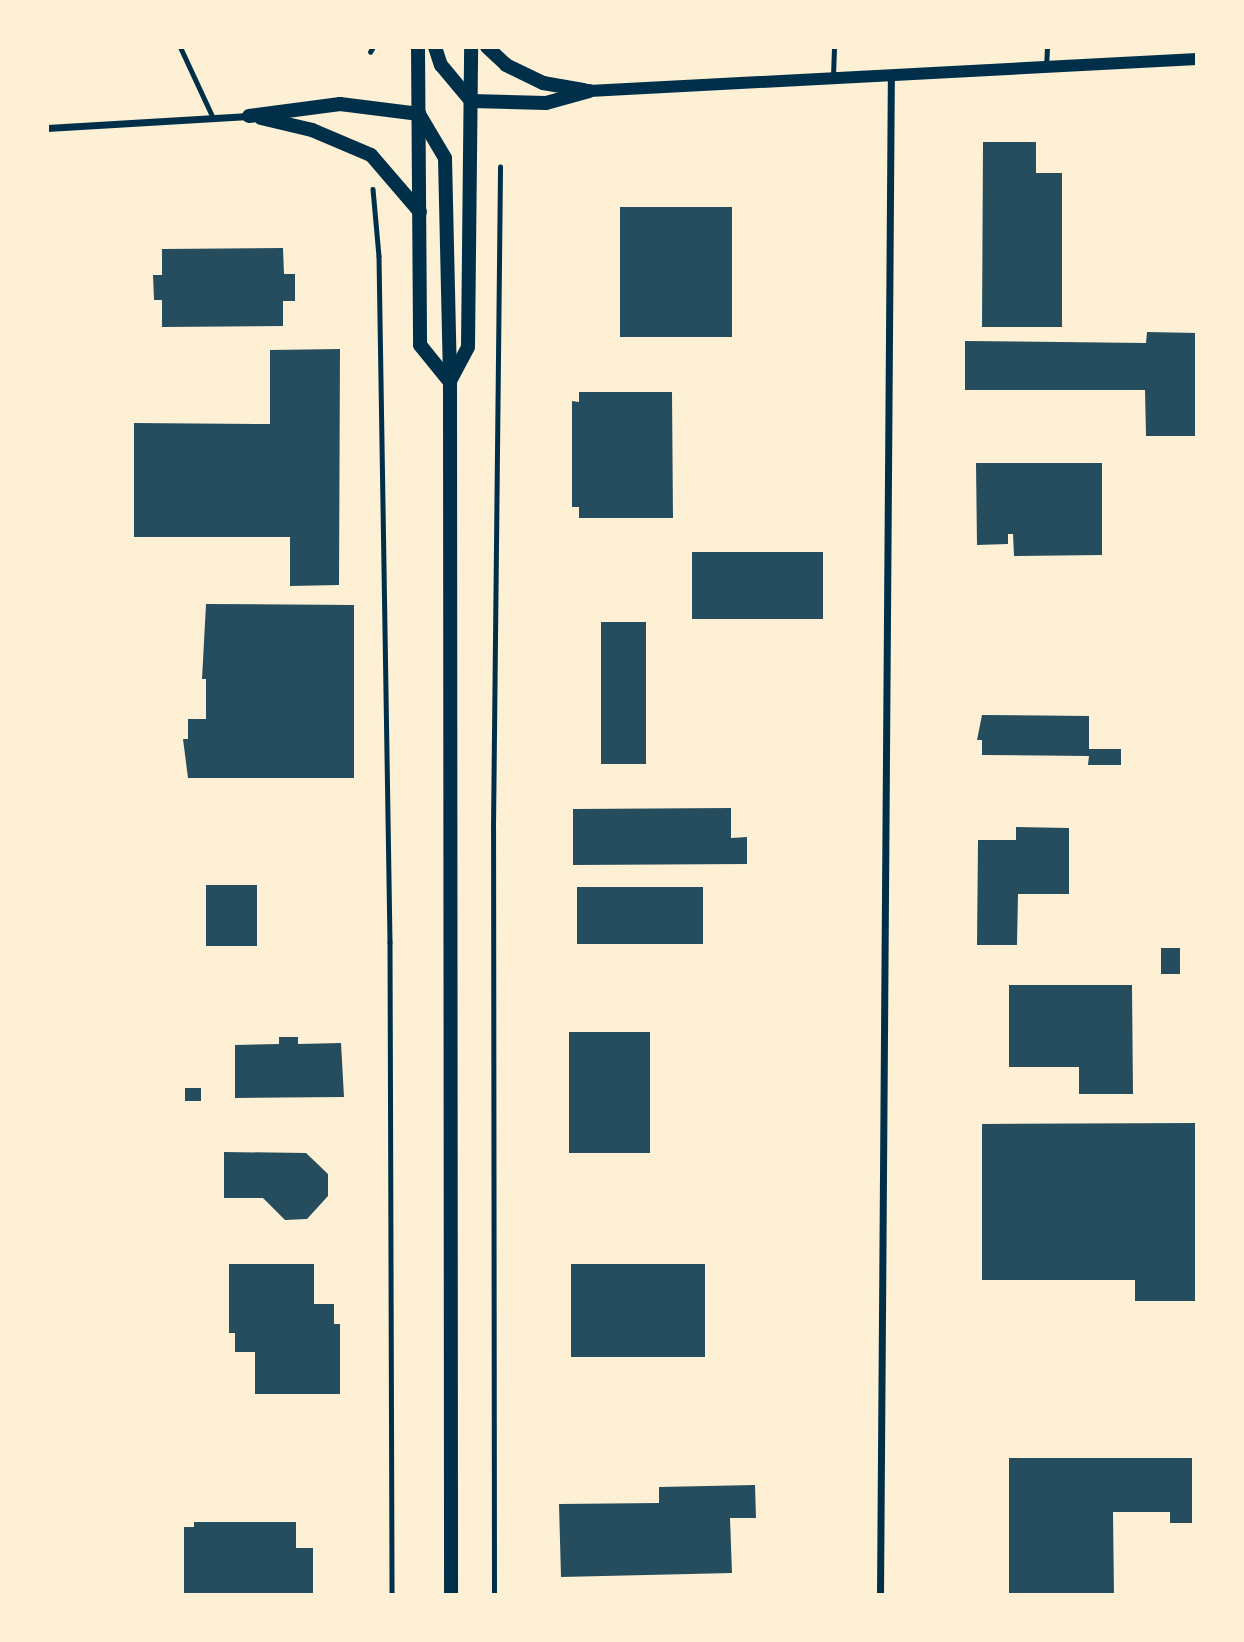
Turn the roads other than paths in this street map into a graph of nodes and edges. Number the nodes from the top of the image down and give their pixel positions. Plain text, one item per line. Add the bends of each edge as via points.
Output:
1 (180, 47) edge
2 (418, 47) edge
3 (435, 47) edge
4 (471, 47) edge
5 (487, 47) edge
6 (834, 47) edge
7 (1047, 47) edge
8 (1197, 59) edge
9 (1046, 67) junction
10 (891, 76) junction
11 (833, 79) junction
12 (589, 91) junction
13 (471, 101) junction
14 (419, 114) junction
15 (249, 116) junction
16 (213, 118) junction
17 (47, 128) edge
18 (420, 212) junction
19 (450, 382) junction
20 (451, 1595) edge
21 (880, 1595) edge

1 - 16 lane
2 - 14 main road
3 - 13 main road via 441,65
4 - 13 main road
5 - 12 main road via 506,65 543,83
6 - 11 lane
7 - 9 lane
8 - 9 street
9 - 10 street
10 - 11 street
10 - 21 street
11 - 12 street
12 - 13 main road via 546,103
13 - 19 main road via 468,347
14 - 15 main road via 340,104
14 - 18 main road
14 - 19 main road via 445,158
15 - 16 street
15 - 18 main road via 312,130 371,155
16 - 17 street
18 - 19 main road via 420,345
19 - 20 main road

